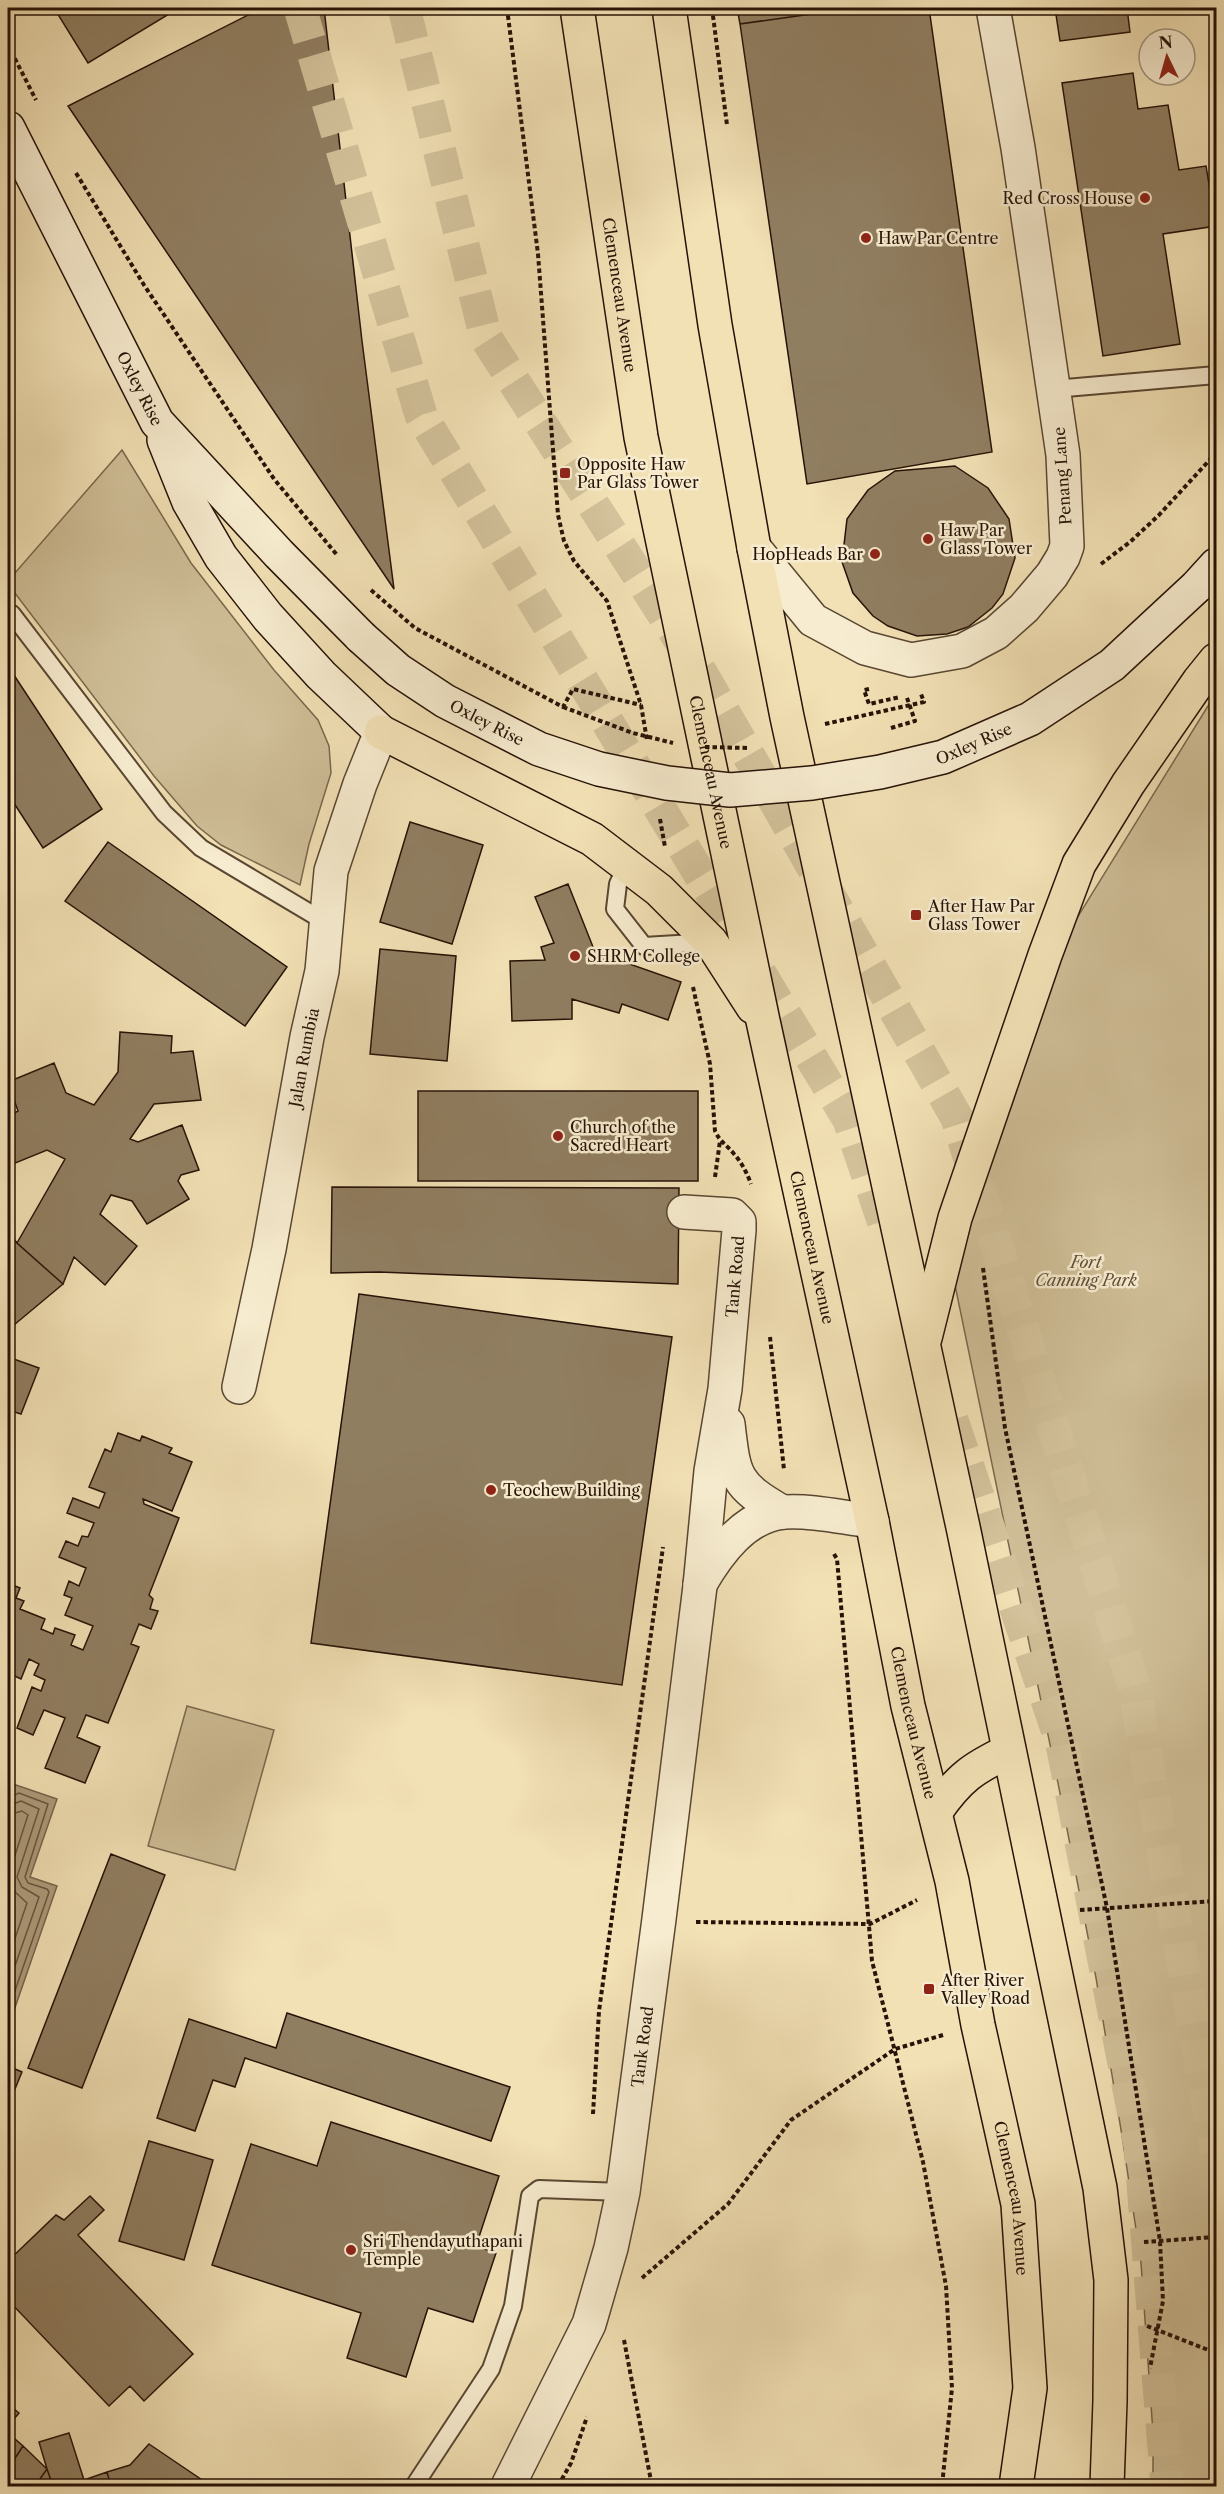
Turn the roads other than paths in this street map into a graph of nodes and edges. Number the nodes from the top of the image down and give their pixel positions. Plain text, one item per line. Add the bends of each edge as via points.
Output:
1 (577, 8) edge
2 (669, 8) edge
3 (993, 8) edge
4 (8, 128) edge
5 (1216, 375) edge
6 (1054, 389) junction
7 (157, 422) junction
8 (754, 548) junction
9 (1206, 576) edge
10 (12, 614) dead end
11 (1211, 676) edge
12 (381, 732) junction
13 (627, 865) junction
14 (327, 923) junction
15 (711, 942) junction
16 (763, 1021) junction
17 (697, 1212) road end
18 (924, 1345) junction
19 (239, 1386) dead end
20 (724, 1389) junction
21 (782, 1512) junction
22 (872, 1521) junction
23 (699, 1586) junction
24 (1009, 1751) junction
25 (936, 1811) junction
26 (622, 2192) junction
27 (414, 2487) edge
28 (507, 2487) edge
29 (1016, 2487) edge
30 (1107, 2487) edge

1 - 16 main road, Clemenceau Avenue via 641,437
2 - 8 main road via 715,325
3 - 6 street, Penang Lane
4 - 7 street, Oxley Rise
5 - 6 lane
6 - 8 street, Penang Lane via 1064,455 1067,546 1052,575 996,633 962,651 910,660 865,648 813,620
7 - 9 street, Oxley Rise, bridge via 272,546 398,670 445,701 539,749 599,769 667,783 730,790 812,783 943,756 1019,724 1112,665
7 - 12 street via 189,502 221,557 321,675
8 - 18 main road
10 - 14 lane via 164,813 201,848
11 - 18 main road via 1128,784 1079,864 955,1218
12 - 13 main road via 592,839
12 - 14 street, Jalan Rumbia via 331,871
13 - 15 main road via 659,890
13 - 15 lane via 618,884 615,909 644,946
14 - 19 street, Jalan Rumbia via 322,971
15 - 16 main road
16 - 22 main road, Clemenceau Avenue
17 - 20 street, Tank Road via 732,1215 739,1222
18 - 24 main road
20 - 21 street, Tank Road via 737,1476 745,1488
20 - 23 street, Tank Road
21 - 22 street, Tank Road
21 - 23 street, Tank Road via 752,1523 735,1537 715,1559
22 - 25 main road, Clemenceau Avenue via 908,1706
23 - 26 street, Tank Road
24 - 25 main road via 977,1767 953,1787
24 - 30 main road via 1100,2188 1111,2280
25 - 29 main road, Clemenceau Avenue via 1018,2204 1030,2388
26 - 27 lane via 539,2189 530,2196 513,2306 491,2370
26 - 28 street, Tank Road via 589,2324

